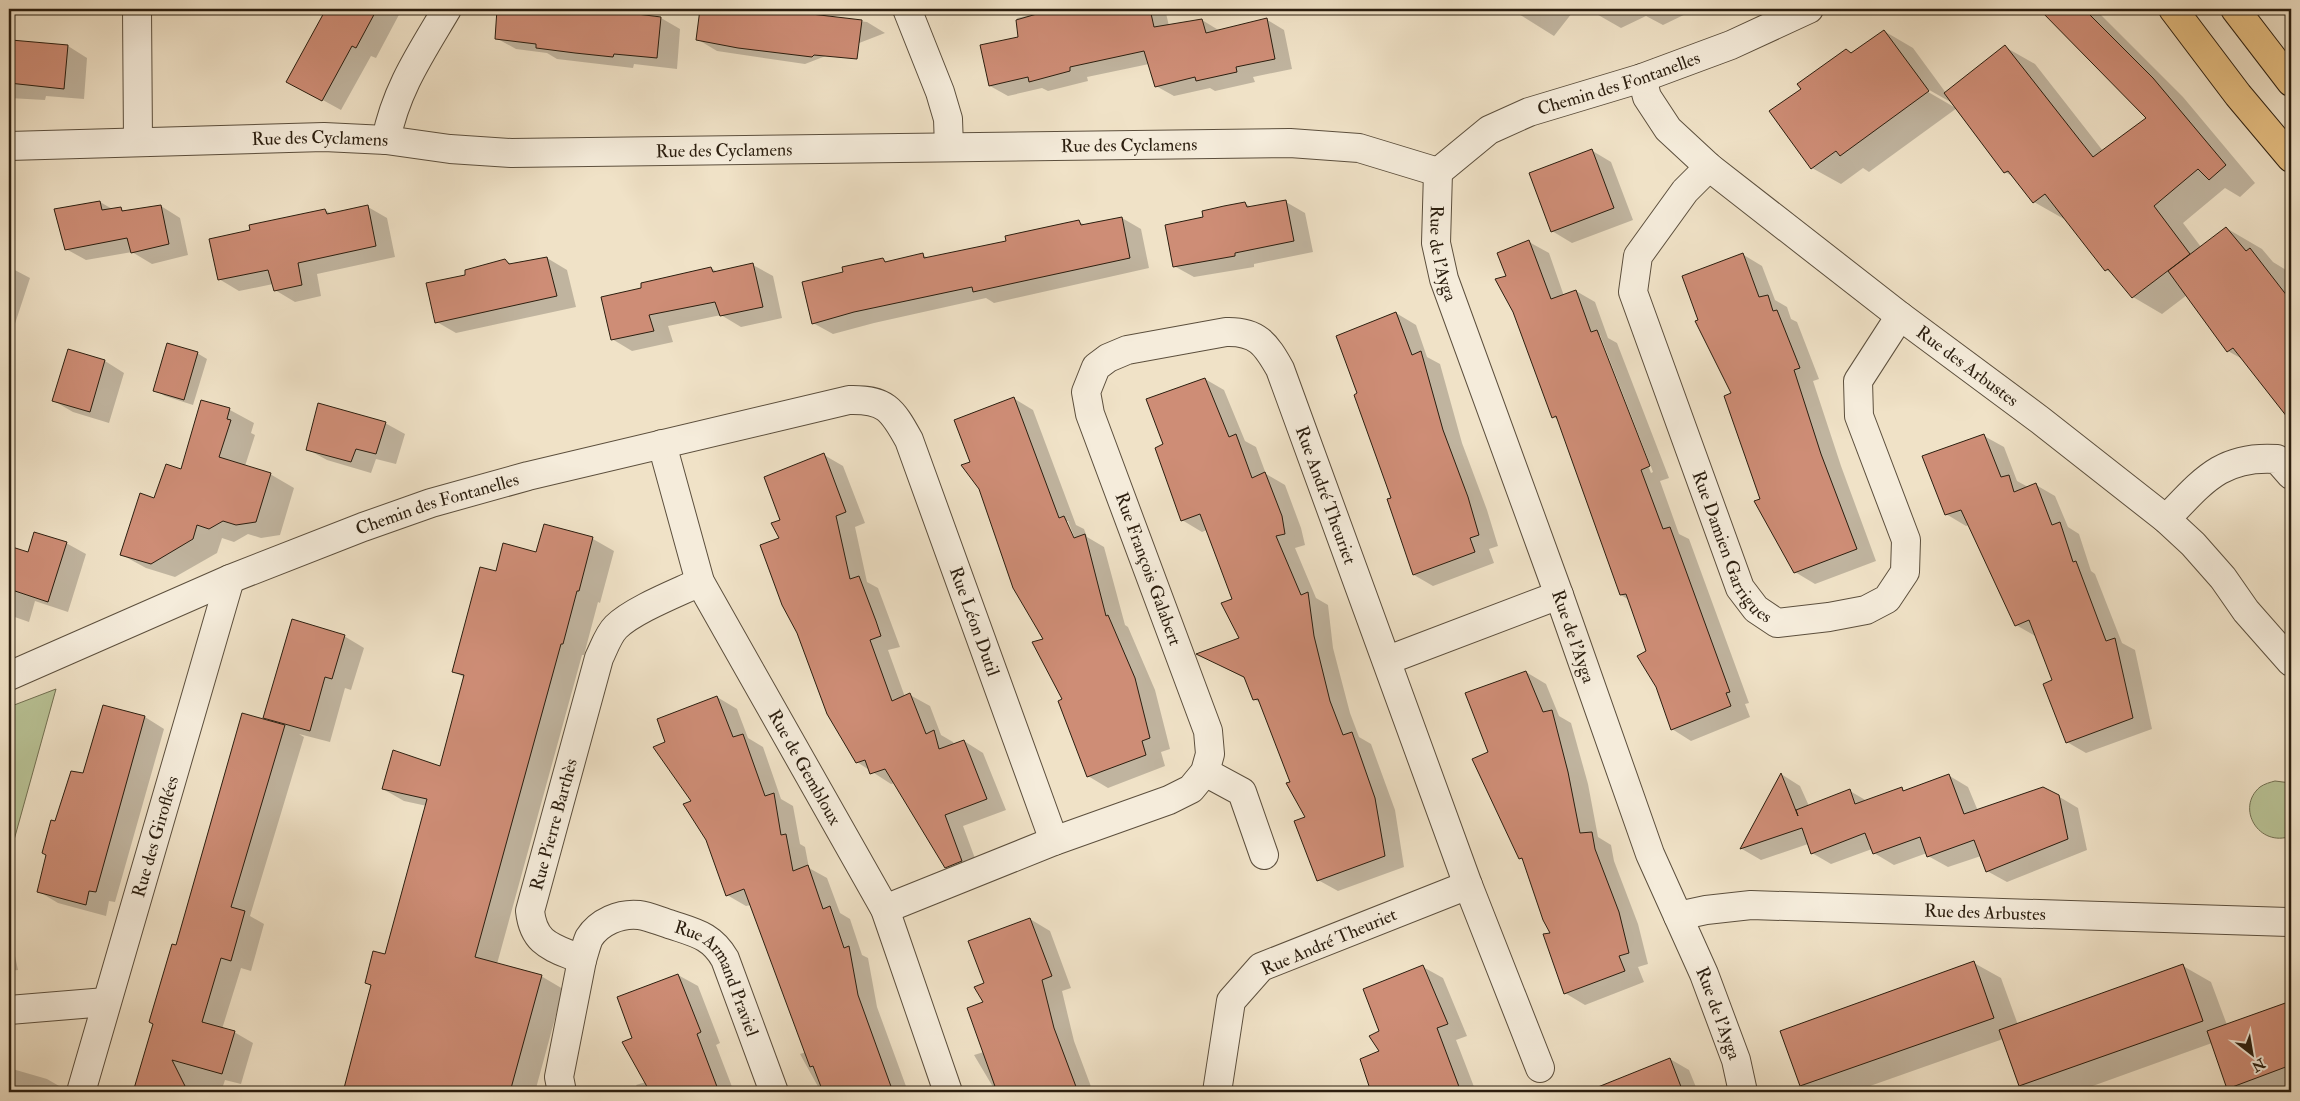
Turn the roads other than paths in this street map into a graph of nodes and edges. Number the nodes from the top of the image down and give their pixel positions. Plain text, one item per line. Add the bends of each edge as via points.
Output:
1 (137, 9) edge
2 (447, 9) edge
3 (907, 9) edge
4 (1809, 9) edge
5 (2173, 9) edge
6 (2235, 9) edge
7 (1642, 78) junction
8 (2291, 82) edge
9 (386, 140) junction
10 (138, 142) junction
11 (9, 146) edge
12 (949, 147) junction
13 (2291, 158) edge
14 (1709, 167) junction
15 (1438, 172) junction
16 (1900, 316) junction
17 (1256, 337) joint
18 (886, 407) joint
19 (662, 444) junction
20 (2291, 475) edge
21 (2166, 519) junction
22 (230, 580) junction
23 (700, 582) junction
24 (1560, 595) junction
25 (1388, 660) junction
26 (2291, 662) edge
27 (9, 676) edge
28 (1205, 772) junction
29 (1054, 841) junction
30 (1264, 855) dead end
31 (1468, 886) junction
32 (885, 909) junction
33 (1678, 916) junction
34 (2291, 922) edge
35 (582, 960) junction
36 (106, 1002) junction
37 (9, 1010) edge
38 (1540, 1068) dead end
39 (81, 1092) edge
40 (562, 1092) edge
41 (774, 1092) edge
42 (948, 1092) edge
43 (1217, 1092) edge
44 (1743, 1092) edge

1 - 10 street
2 - 9 street via 403,84 391,114
3 - 12 street via 940,92 948,119
4 - 7 street, Chemin des Fontanelles via 1731,45
5 - 13 main road
6 - 8 main road
7 - 14 street, Rue des Arbustes via 1647,97 1668,129
7 - 15 street, Chemin des Fontanelles via 1529,112 1489,130
9 - 10 street, Rue des Cyclamens via 324,136
9 - 12 street, Rue des Cyclamens via 511,153
10 - 11 street, Rue des Cyclamens
12 - 15 street, Rue des Cyclamens via 1290,143 1360,148
14 - 16 street, Rue des Arbustes
14 - 16 street, Rue Damien Garrigues via 1685,191 1638,256 1633,292 1740,588 1756,609 1777,622 1866,610 1887,600 1905,572 1906,540 1859,416 1858,381
15 - 24 street, Rue de l'Ayga via 1436,243 1444,278
16 - 21 street, Rue des Arbustes
17 - 25 street, Rue André Theuriet via 1270,350 1280,369
17 - 28 street, Rue François Galabert via 1242,332 1226,332 1136,348 1108,358 1096,367 1086,392 1090,414 1208,731 1210,754
18 - 19 street, Chemin des Fontanelles via 869,399 848,400
18 - 29 street, Rue Léon Dutil via 898,419 909,440
19 - 22 street, Chemin des Fontanelles via 430,503
19 - 23 street, Rue de Gembloux
20 - 21 street via 2277,459 2257,458 2222,467
21 - 26 street, Rue des Arbustes via 2223,578 2246,611
22 - 27 street, Chemin des Fontanelles
22 - 36 street, Rue des Giroflées
23 - 32 street, Rue de Gembloux
23 - 35 street, Rue Pierre Barthès via 632,616 617,627 599,658 530,911 532,927 541,940
24 - 25 street
24 - 33 street, Rue de l'Ayga via 1650,854
25 - 31 street, Rue André Theuriet
28 - 29 street via 1190,789 1169,800
28 - 30 street via 1242,792
29 - 32 street
31 - 38 street, Rue André Theuriet
31 - 43 street, Rue André Theuriet via 1261,967 1230,1001
32 - 42 street, Rue de Gembloux
33 - 34 street, Rue des Arbustes via 1752,905
33 - 44 street, Rue de l'Ayga via 1736,1060
35 - 40 street via 559,1077
35 - 41 street, Rue Armand Praviel via 589,938 601,925 618,916 639,915 708,939 718,946 725,959
36 - 37 street
36 - 39 street, Rue des Giroflées

